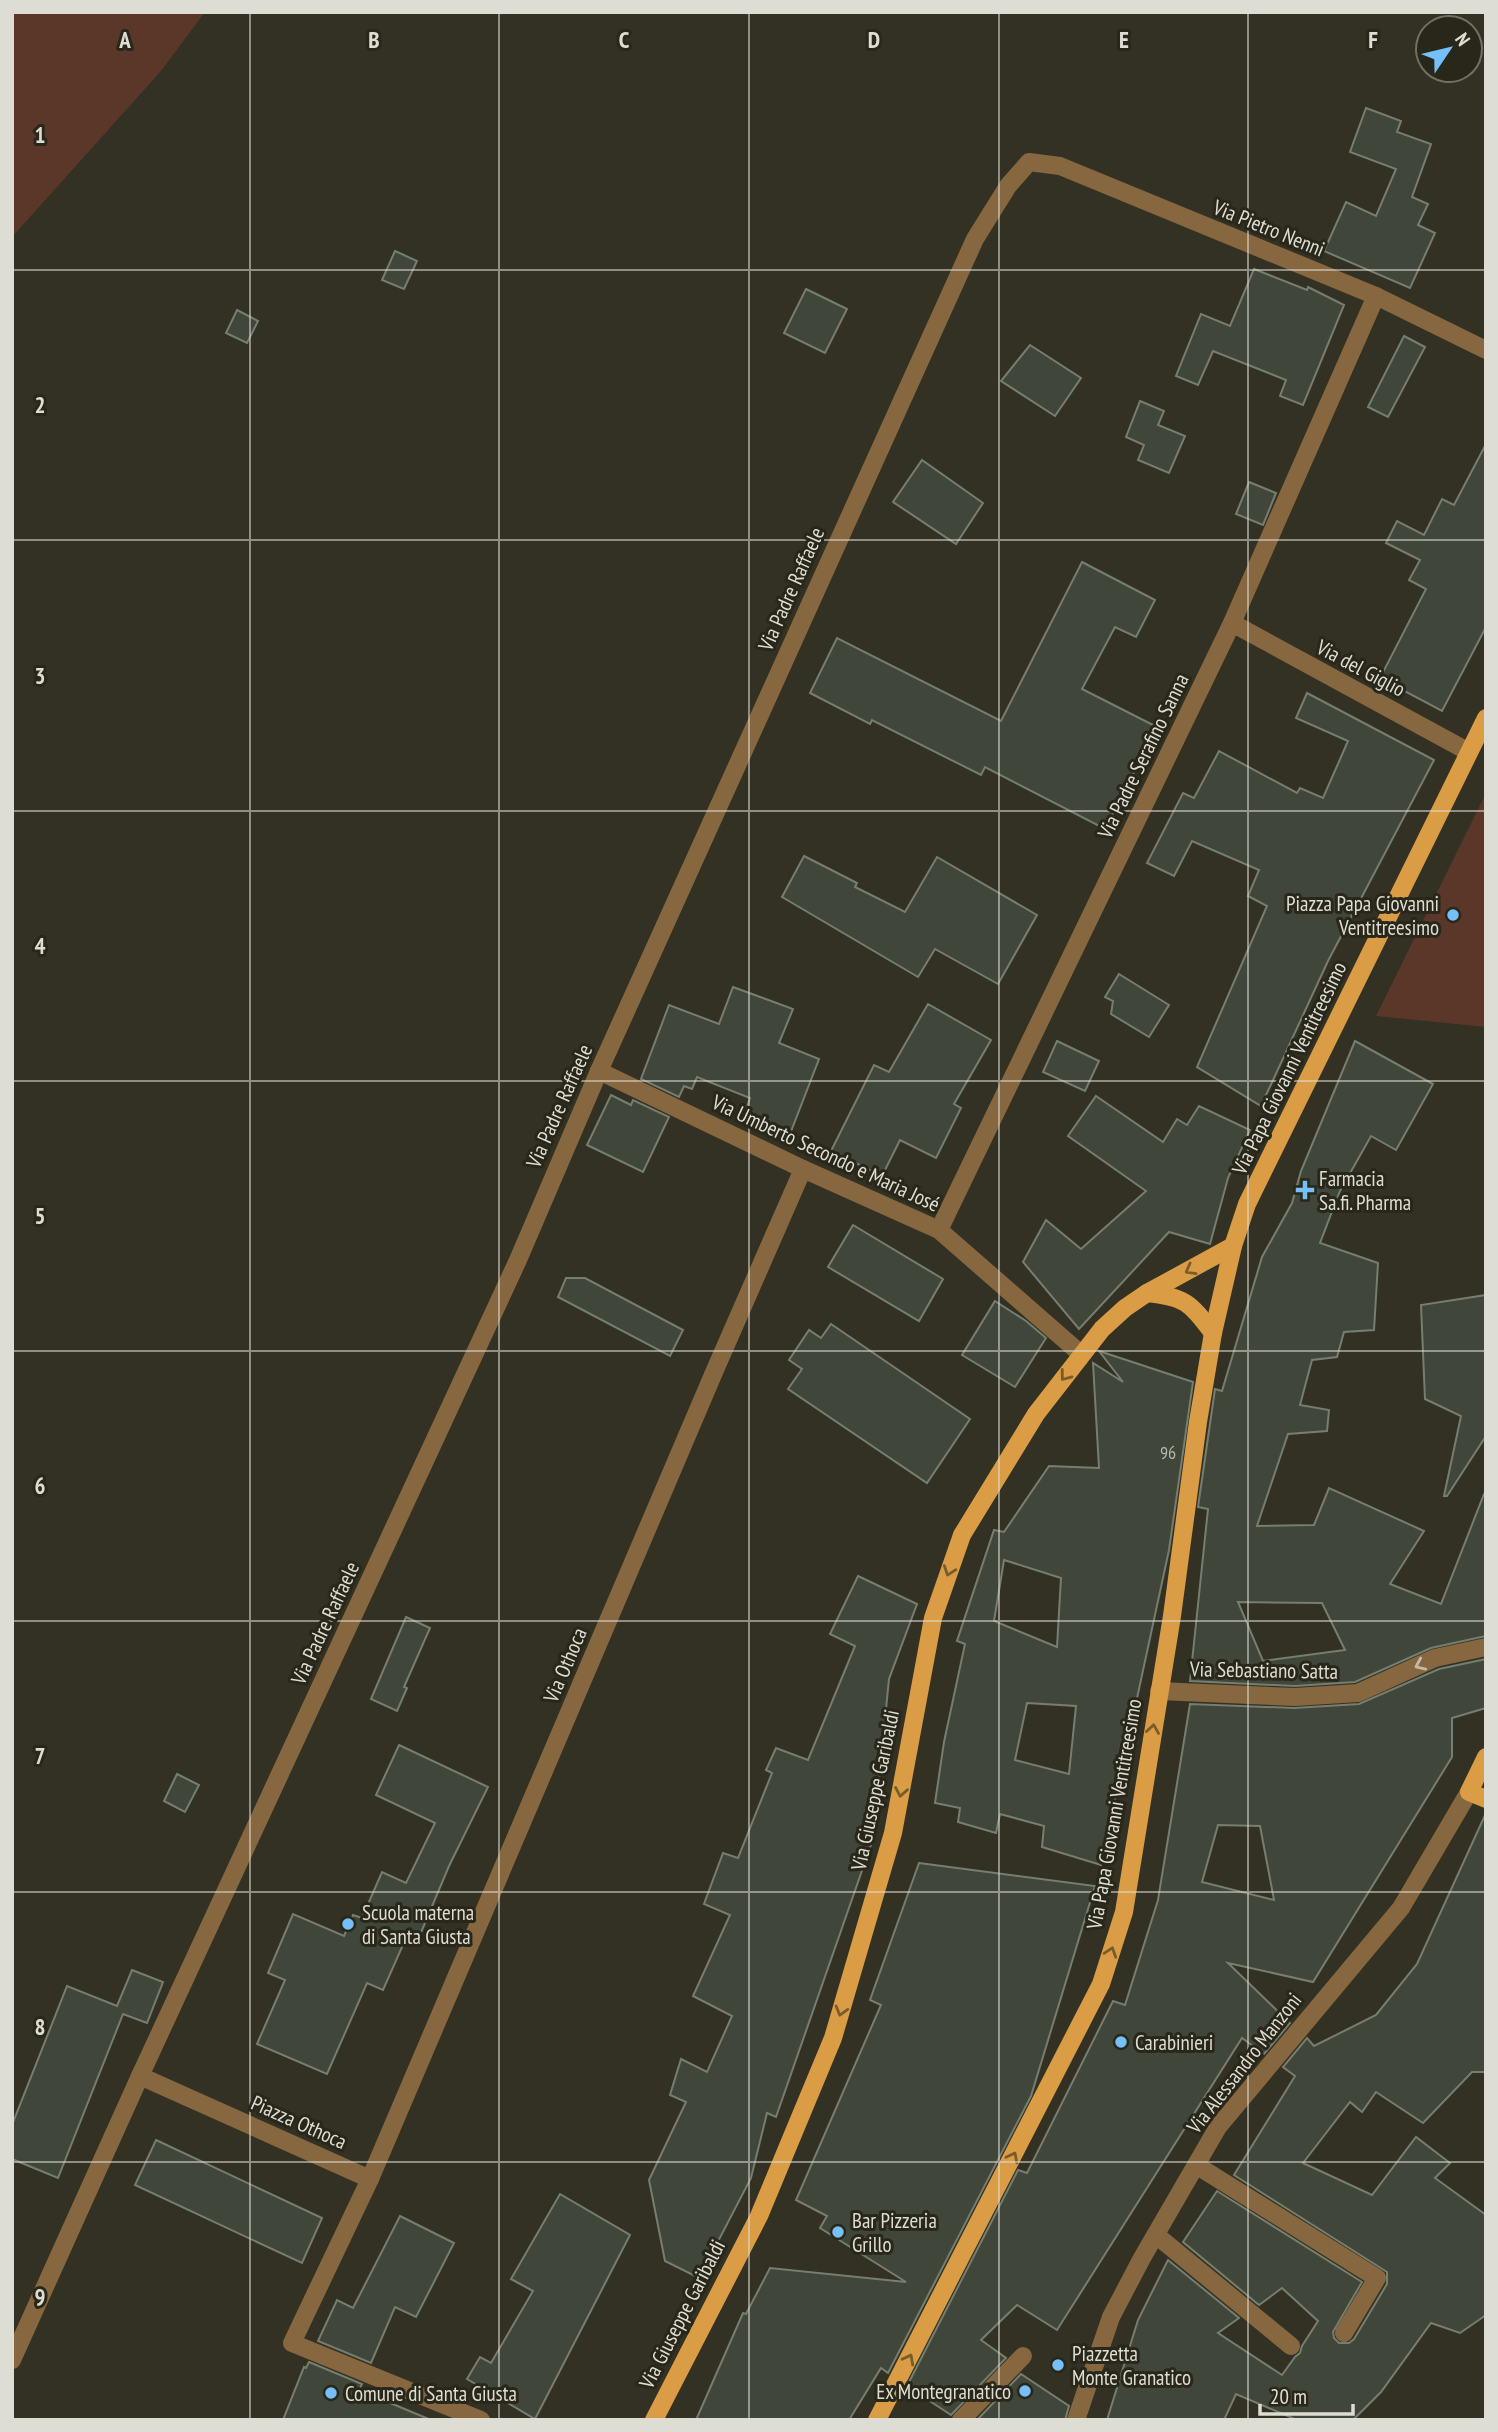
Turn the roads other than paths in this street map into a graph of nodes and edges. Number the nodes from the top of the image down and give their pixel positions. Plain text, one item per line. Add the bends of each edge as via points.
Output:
1 (1030, 162) joint
2 (1376, 296) junction
3 (1486, 350) edge
4 (1232, 623) junction
5 (1486, 718) edge
6 (1469, 752) junction
7 (599, 1071) junction
8 (803, 1169) junction
9 (939, 1230) junction
10 (1233, 1246) junction
11 (1147, 1293) junction
12 (1213, 1333) junction
13 (1082, 1354) junction
14 (1486, 1647) edge
15 (1159, 1691) junction
16 (1486, 1756) edge
17 (1478, 1796) edge
18 (141, 2076) junction
19 (1196, 2165) junction
20 (370, 2179) junction
21 (1156, 2235) junction
22 (1344, 2333) dead end
23 (1290, 2346) dead end
24 (1023, 2356) dead end
25 (12, 2360) edge
26 (481, 2420) edge
27 (654, 2420) edge
28 (877, 2420) edge
29 (961, 2420) edge
30 (1076, 2420) edge

1 - 2 street, Via Pietro Nenni via 1060,166
1 - 7 street, Via Padre Raffaele via 1008,186 975,239
2 - 3 street, Via Pietro Nenni
2 - 4 street, Via Padre Serafino Sanna
4 - 6 street, Via del Giglio
4 - 9 street, Via Padre Serafino Sanna
5 - 6 main road, Via Papa Giovanni Ventitreesimo
6 - 10 main road, Via Papa Giovanni Ventitreesimo via 1247,1204
7 - 8 street, Via Umberto Secondo e Maria José
7 - 18 street, Via Padre Raffaele via 518,1260
8 - 9 street, Via Umberto Secondo e Maria José
8 - 20 street, Via Othoca
9 - 13 street, Via Umberto Secondo e Maria José
10 -> 11 main road, Via Giuseppe Garibaldi
10 - 12 main road, Via Papa Giovanni Ventitreesimo
11 - 12 main road via 1174,1296 1193,1307
11 - 13 main road, Via Giuseppe Garibaldi via 1102,1329
12 - 15 main road, Via Papa Giovanni Ventitreesimo
13 -> 27 main road, Via Giuseppe Garibaldi via 1036,1414 962,1535 933,1618 893,1833 833,2038 759,2216
14 -> 15 street, Via Sebastiano Satta via 1435,1658 1358,1693 1295,1697
28 -> 15 main road, Via Papa Giovanni Ventitreesimo via 1101,1984 1124,1912
16 - 17 main road, Via Alessandro Manzoni
17 - 19 street, Via Alessandro Manzoni via 1401,1909 1218,2127
18 - 20 street, Piazza Othoca
18 - 25 street
19 - 21 street, Via Alessandro Manzoni
19 - 22 street via 1377,2278
20 - 26 street via 292,2343
21 - 23 street
21 - 30 street, Via Alessandro Manzoni via 1111,2317
24 - 29 street

